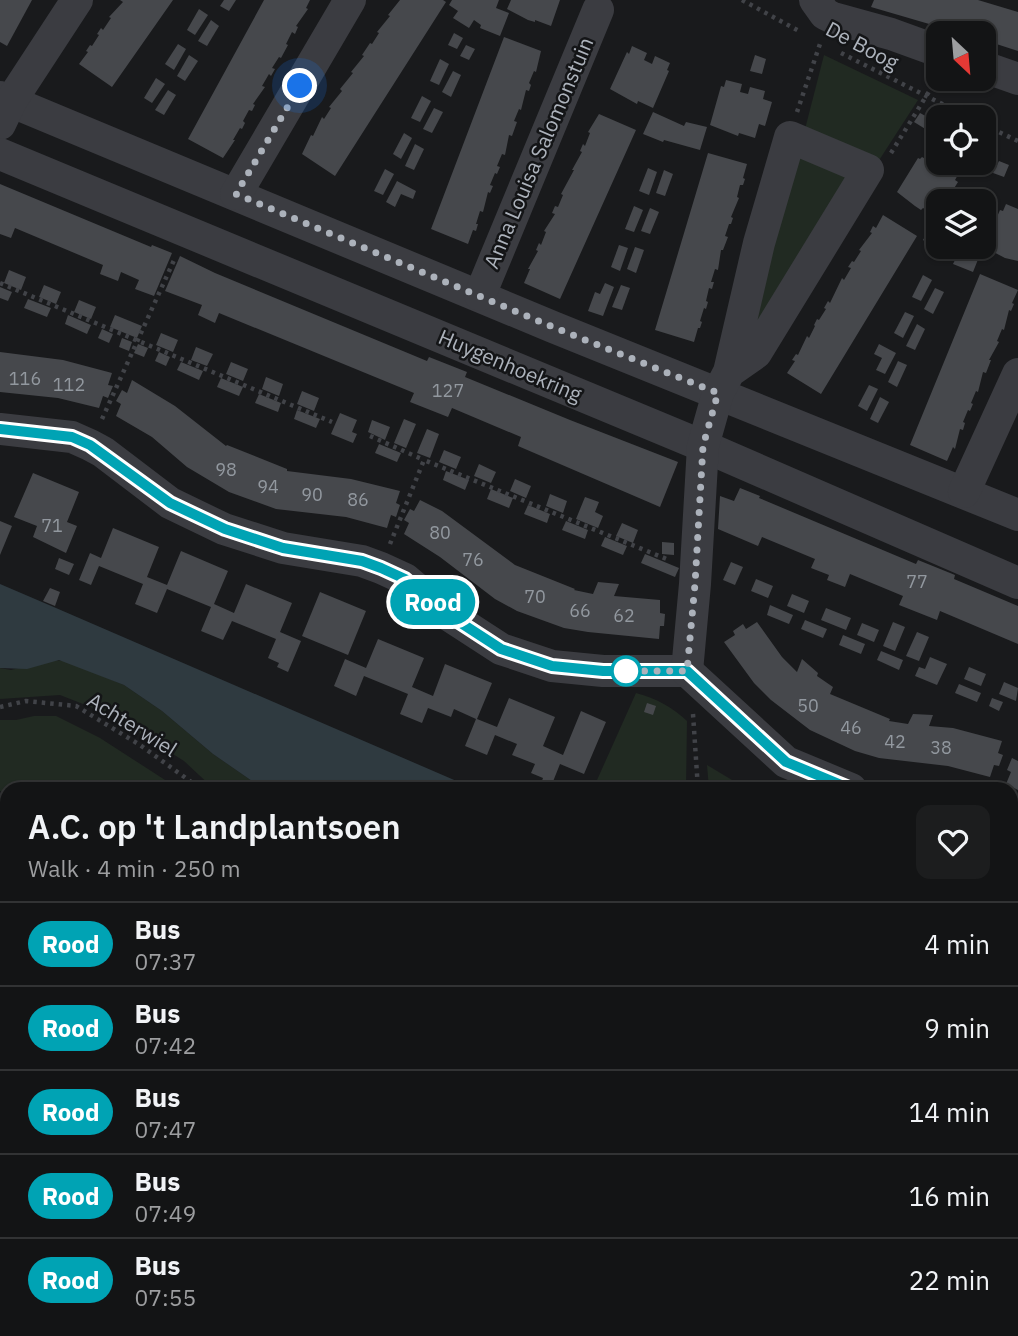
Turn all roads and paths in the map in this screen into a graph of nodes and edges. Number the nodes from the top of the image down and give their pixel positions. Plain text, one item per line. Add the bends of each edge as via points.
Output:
1 (77, 0) edge
2 (350, 0) edge
3 (742, 0) edge
4 (598, 10) dead end
5 (819, 18) edge
6 (926, 47) edge
7 (996, 71) edge
8 (1018, 79) edge
9 (950, 105) edge
10 (4, 107) edge
11 (796, 118) dead end
12 (996, 131) edge
13 (1018, 141) edge
14 (0, 153) edge
15 (236, 194) junction
16 (187, 231) junction
17 (0, 283) edge
18 (480, 295) junction
19 (138, 341) junction
20 (1018, 374) edge
21 (723, 383) junction
22 (332, 422) dead end
23 (0, 429) edge
24 (370, 436) dead end
25 (90, 445) junction
26 (703, 446) junction
27 (424, 460) junction
28 (964, 492) junction
29 (1018, 515) edge
30 (381, 568) junction
31 (696, 571) junction
32 (1018, 583) edge
33 (687, 671) junction
34 (0, 707) edge
35 (191, 782) edge
36 (698, 782) edge
37 (834, 782) edge

1 - 10 street
2 - 15 street
3 - 5 path, De Boog
4 - 18 street, Anna Louisa Salomonstuin
5 - 6 street via 833,18
5 - 9 path, De Boog
5 - 11 path
7 - 8 street
10 - 15 street
12 - 13 path
14 - 16 street, Huygenhoekring
15 - 18 street
16 - 19 path
16 - 26 street, Huygenhoekring
17 - 19 path
18 - 21 street
19 - 22 path
19 - 25 path
20 - 28 street
21 - 21 street via 790,137 868,170 756,353
21 - 26 street
21 - 28 street
23 - 25 street via 72,437
24 - 27 path
25 - 30 street via 170,503 225,529 283,548
26 - 31 street
26 - 32 street, Huygenhoekring
27 - 30 path
27 - 31 path
28 - 29 street
30 - 33 street via 405,579 444,612 501,649 552,666
31 - 33 street
33 - 36 path
33 - 37 street via 786,762
34 - 35 path, Achterwiel via 26,702 76,706

